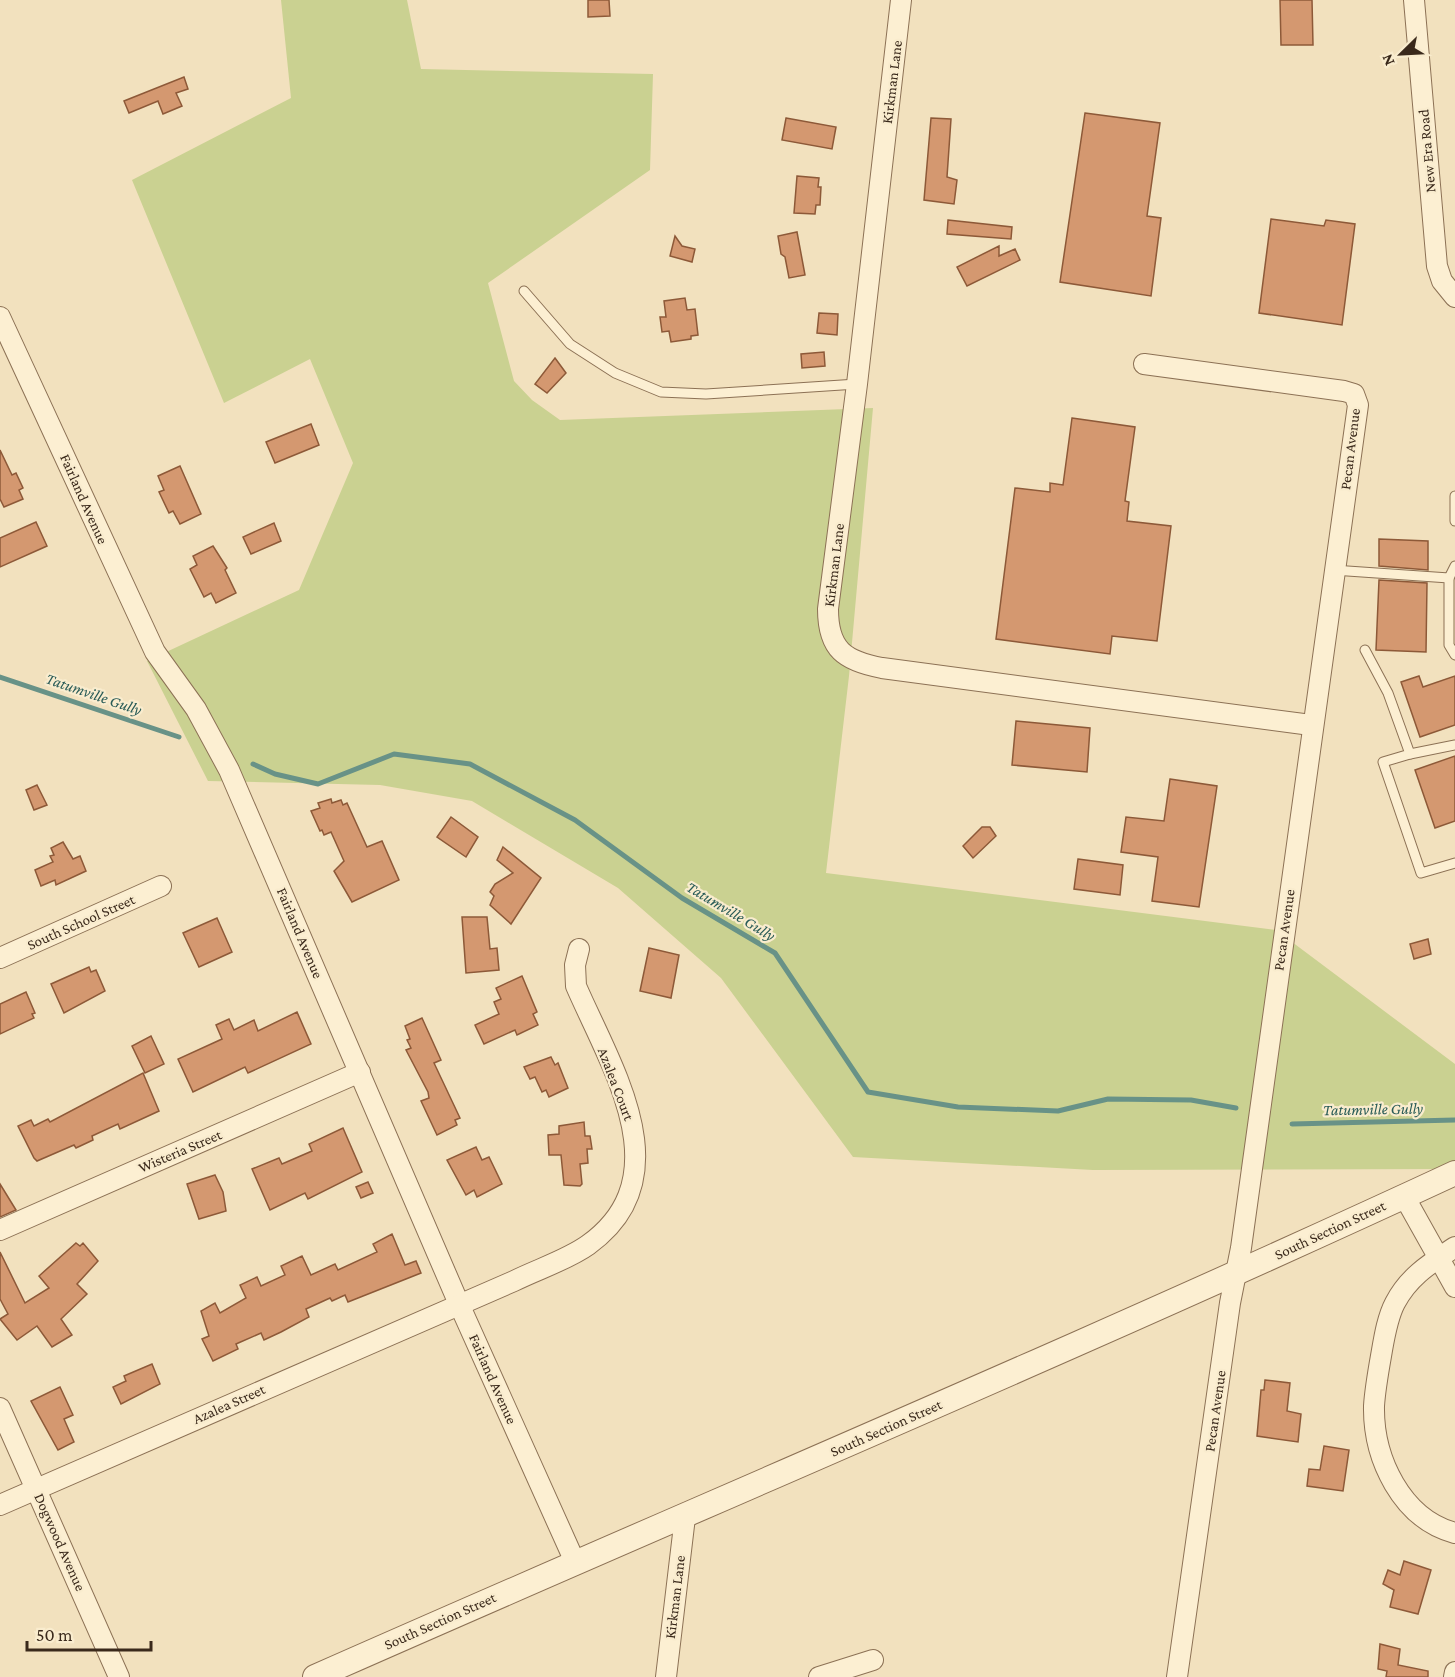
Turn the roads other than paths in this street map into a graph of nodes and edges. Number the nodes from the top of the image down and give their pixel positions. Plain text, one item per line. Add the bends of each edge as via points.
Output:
1 (901, 0) edge
2 (1414, 0) edge
3 (524, 291) dead end
4 (1455, 297) edge
5 (0, 317) edge
6 (1144, 364) dead end
7 (858, 384) junction
8 (1455, 496) edge
9 (1455, 521) edge
10 (1455, 566) edge
11 (1333, 570) junction
12 (1449, 578) junction
13 (1365, 650) dead end
14 (1455, 655) edge
15 (1311, 725) junction
16 (1455, 745) edge
17 (1410, 754) junction
18 (1455, 863) edge
19 (161, 886) dead end
20 (579, 949) dead end
21 (0, 958) edge
22 (360, 1072) junction
23 (1455, 1173) edge
24 (1404, 1196) junction
25 (0, 1230) edge
26 (1447, 1252) edge
27 (1236, 1273) junction
28 (1455, 1287) edge
29 (459, 1304) junction
30 (0, 1408) edge
31 (36, 1489) junction
32 (0, 1505) edge
33 (685, 1517) junction
34 (1455, 1533) edge
35 (575, 1562) junction
36 (873, 1660) dead end
37 (1455, 1672) edge
38 (119, 1677) edge
39 (315, 1677) edge
40 (666, 1677) edge
41 (819, 1677) edge
42 (1178, 1677) edge
43 (1454, 1677) edge

1 - 7 street, Kirkman Lane
2 - 4 street, New Era Road via 1437,266 1442,281
3 - 7 lane via 570,344 615,373 661,392 706,394
5 - 22 street, Fairland Avenue via 155,652 196,709 230,770
6 - 11 street, Pecan Avenue via 1354,394 1358,405
7 - 15 street, Kirkman Lane via 828,609 830,633 846,657 882,668
8 - 9 lane
10 - 12 lane
11 - 12 lane
11 - 15 street, Pecan Avenue
12 - 14 lane via 1449,645
13 - 17 lane via 1389,693
15 - 27 street, Pecan Avenue
16 - 17 lane
17 - 18 lane via 1383,762 1421,873
19 - 21 street, South School Street
20 - 29 street, Azalea Court via 576,986 627,1103 634,1131 637,1152 631,1186 615,1220 586,1247
22 - 25 street, Wisteria Street
22 - 29 street, Fairland Avenue
23 - 24 street, South Section Street
24 - 26 street
24 - 27 street, South Section Street
26 - 28 street
26 - 34 street via 1413,1277 1394,1304 1383,1344 1374,1407 1386,1469 1403,1498 1429,1522
27 - 33 street, South Section Street
27 - 42 street, Pecan Avenue
29 - 31 street, Azalea Street
29 - 35 street, Fairland Avenue
30 - 31 street, Dogwood Avenue
31 - 32 street, Azalea Street
31 - 38 street, Dogwood Avenue
33 - 35 street, South Section Street
33 - 40 street, Kirkman Lane
35 - 39 street, South Section Street
36 - 41 street
37 - 43 street

